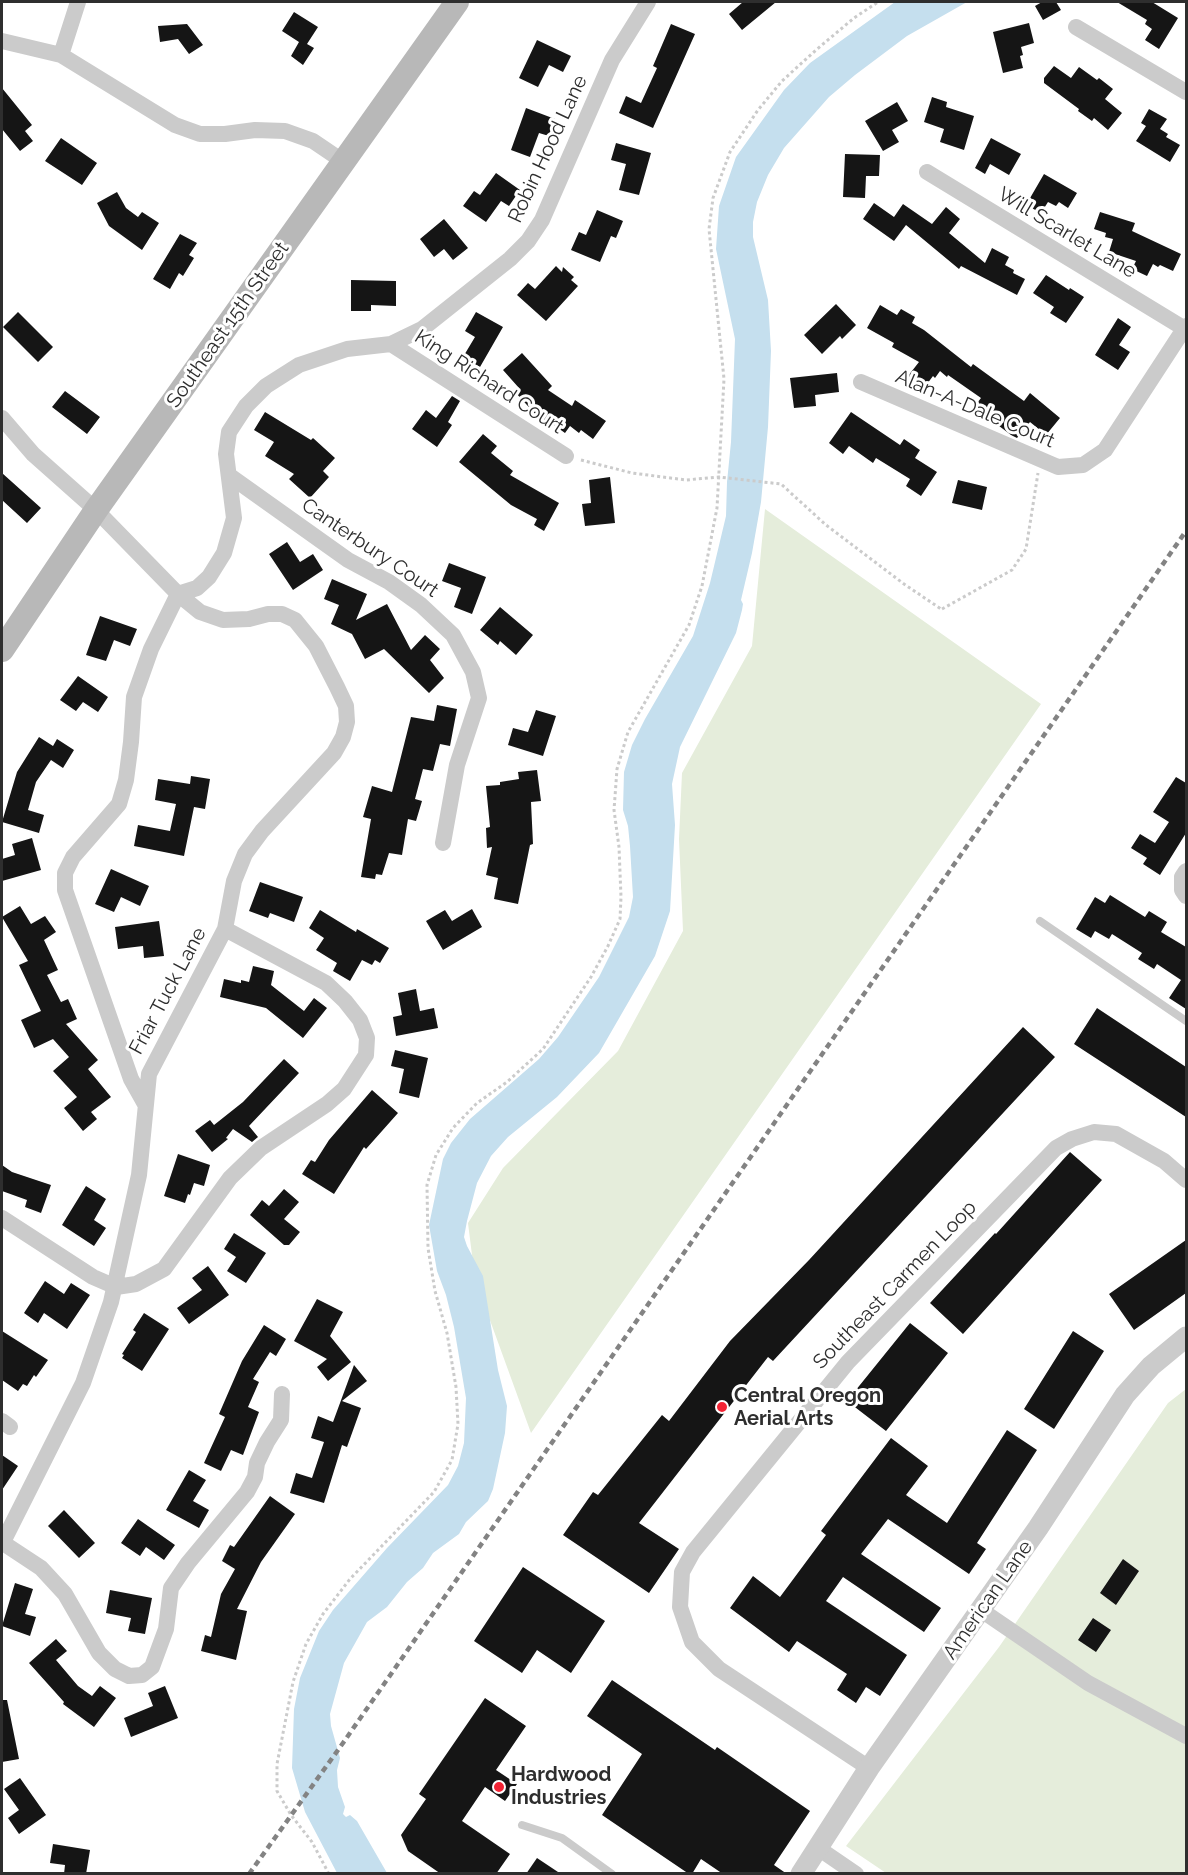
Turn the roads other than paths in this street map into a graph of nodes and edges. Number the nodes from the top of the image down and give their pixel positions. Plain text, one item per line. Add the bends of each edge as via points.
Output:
1 (78, 2) edge
2 (457, 2) edge
3 (648, 2) edge
4 (1076, 27) dead end
5 (2, 41) edge
6 (62, 55) junction
7 (1186, 92) edge
8 (344, 162) junction
9 (927, 172) dead end
10 (1186, 328) edge
11 (391, 344) junction
12 (861, 382) dead end
13 (2, 418) edge
14 (566, 456) road end
15 (230, 476) junction
16 (96, 510) junction
17 (178, 594) junction
18 (2, 650) edge
19 (443, 843) dead end
20 (1186, 871) edge
21 (1184, 893) edge
22 (1040, 921) dead end
23 (225, 929) junction
24 (1186, 1021) edge
25 (145, 1104) junction
26 (1186, 1180) edge
27 (2, 1218) edge
28 (116, 1287) junction
29 (1186, 1337) edge
30 (282, 1394) dead end
31 (2, 1543) edge
32 (981, 1610) junction
33 (1186, 1736) edge
34 (869, 1768) junction
35 (522, 1825) dead end
36 (818, 1848) junction
37 (612, 1874) edge
38 (801, 1874) edge
39 (856, 1874) edge

1 - 6 street
2 - 8 main road, Southeast 15th Street
3 - 11 street, Robin Hood Lane via 612,60 542,220 528,241 422,329
4 - 7 street
5 - 6 street
6 - 8 street via 175,125 200,134 285,131 313,141
8 - 16 main road, Southeast 15th Street
9 - 10 street, Will Scarlet Lane
10 - 12 street, Alan-A-Dale Court via 1106,450 1083,465 1058,467
11 - 14 street, King Richard Court
11 - 15 street, Robin Hood Lane via 347,349 298,365 266,386 246,406 229,432 226,454
13 - 16 street, Friar Tuck Lane via 33,454
15 - 17 street, Robin Hood Lane via 234,518 224,553 197,588
15 - 19 street, Canterbury Court via 348,560 389,582 453,635 473,672 479,698 458,765
16 - 17 street, Friar Tuck Lane
16 - 18 main road, Southeast 15th Street
17 - 23 street, Friar Tuck Lane via 200,612 223,620 268,614 282,614 295,620 316,646 346,706 347,722 334,753 245,854 234,881
17 - 25 street via 151,649 134,697 126,780 119,804 73,856 65,873 65,890 131,1079
20 - 21 street via 1182,877
22 - 24 lane
23 - 25 street, Friar Tuck Lane via 149,1074
23 - 28 street via 326,983 360,1020 367,1038 366,1055 344,1089 261,1148 230,1178 164,1269 136,1284
25 - 28 street, Friar Tuck Lane via 139,1175
26 - 34 street, Southeast Carmen Loop via 1164,1161 1116,1134 1094,1132 1056,1148 848,1362 687,1562 682,1572 680,1606 692,1642 719,1669
27 - 28 street via 93,1277
28 - 31 street, Friar Tuck Lane via 83,1383
29 - 32 street, American Lane via 1151,1366 1125,1395
30 - 31 street via 281,1420 257,1463 255,1477 171,1588 166,1629 152,1667 142,1675 129,1676 115,1669 99,1653 65,1594 41,1568
32 - 33 street via 1088,1683
32 - 34 street, American Lane
34 - 36 street, American Lane
35 - 37 lane via 561,1838
36 - 38 street, American Lane
36 - 39 street

